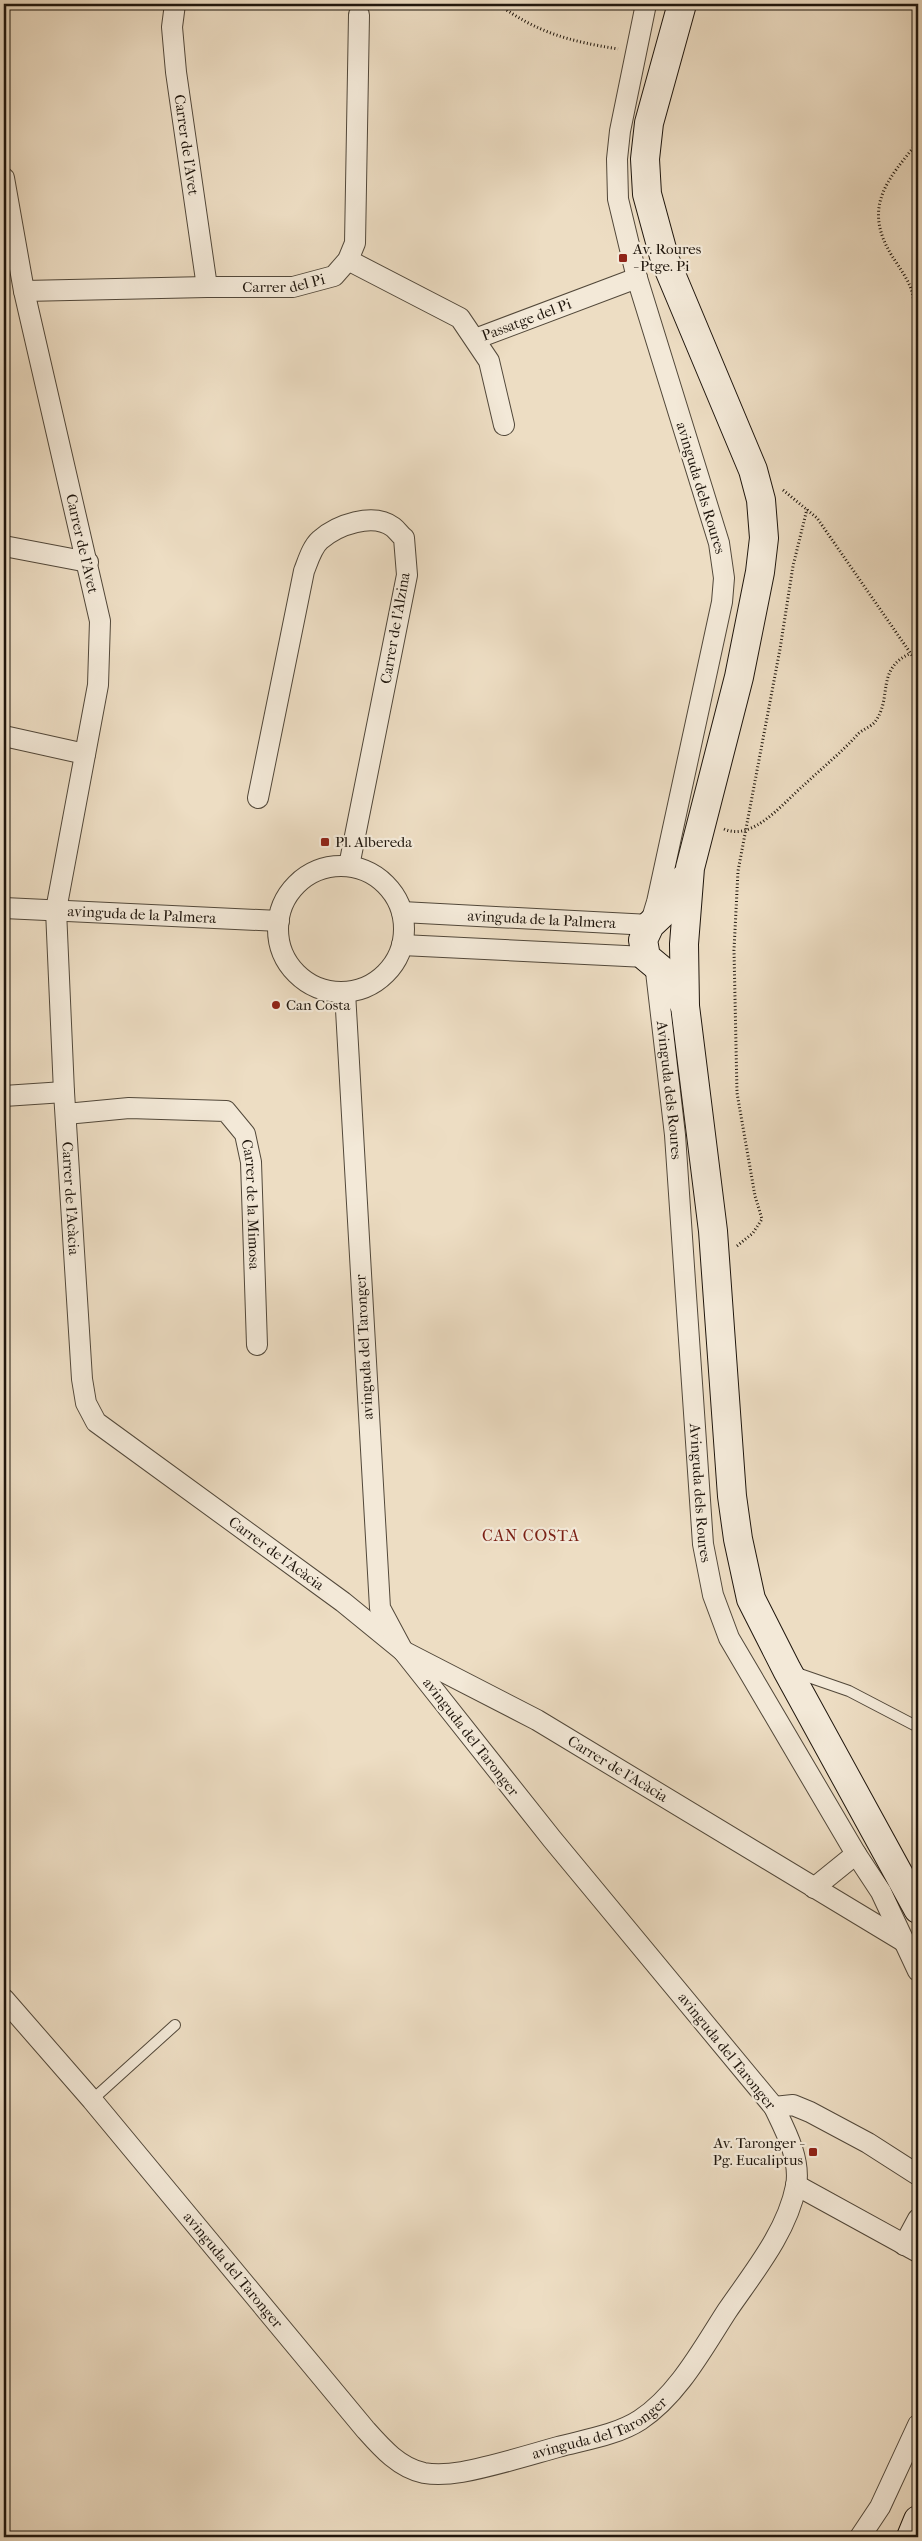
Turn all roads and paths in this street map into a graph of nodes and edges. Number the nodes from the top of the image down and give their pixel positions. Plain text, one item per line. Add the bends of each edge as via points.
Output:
1 (176, 4) edge
2 (498, 4) edge
3 (646, 4) edge
4 (682, 4) edge
5 (359, 15) dead end
6 (636, 52) junction
7 (918, 142) edge
8 (4, 178) edge
9 (348, 260) junction
10 (637, 278) junction
11 (207, 287) junction
12 (24, 291) junction
13 (475, 339) junction
14 (918, 390) edge
15 (504, 425) dead end
16 (754, 470) junction
17 (806, 509) junction
18 (4, 546) edge
19 (88, 562) junction
20 (911, 653) junction
21 (918, 664) edge
22 (4, 736) edge
23 (85, 754) junction
24 (258, 798) dead end
25 (702, 820) junction
26 (744, 831) junction
27 (349, 866) junction
28 (690, 868) junction
29 (4, 908) edge
30 (56, 910) junction
31 (402, 912) junction
32 (279, 921) junction
33 (650, 925) junction
34 (684, 944) junction
35 (402, 945) junction
36 (650, 960) junction
37 (345, 992) junction
38 (685, 1006) junction
39 (64, 1092) junction
40 (4, 1096) edge
41 (66, 1114) junction
42 (714, 1252) junction
43 (257, 1345) dead end
44 (403, 1651) junction
45 (787, 1670) junction
46 (918, 1727) edge
47 (856, 1854) junction
48 (814, 1888) junction
49 (918, 1909) edge
50 (903, 1941) junction
51 (918, 1971) edge
52 (4, 1999) edge
53 (174, 2025) dead end
54 (92, 2100) junction
55 (774, 2107) junction
56 (918, 2175) edge
57 (796, 2185) junction
58 (918, 2219) edge
59 (911, 2248) edge
60 (918, 2425) edge
61 (918, 2520) edge
62 (860, 2537) edge
63 (911, 2537) edge

1 - 11 street, Carrer de l'Avet via 172,28 176,72
2 - 6 path via 537,29 568,39
3 - 6 street
4 - 16 street via 649,123 645,159 647,194 665,260
5 - 9 street, Carrer del Pi via 355,243
6 - 10 street, avinguda dels Roures via 617,159 618,199
7 - 14 path via 886,183 880,196 878,225 883,242 913,292 917,318 913,358
8 - 12 street, Carrer de l'Avet
9 - 11 street, Carrer del Pi via 334,276 292,287
9 - 13 street, Passatge del Pi via 460,318
10 - 13 street, Passatge del Pi
10 - 33 street, avinguda dels Roures via 720,543 724,578 722,602
11 - 12 street, Carrer del Pi
12 - 19 street, Carrer de l'Avet
13 - 15 street via 489,361
16 - 17 path
16 - 25 street via 761,500 764,538 760,572 739,677
17 - 20 path via 817,518
17 - 26 path
18 - 19 street
19 - 23 street, Carrer de l'Avet via 100,621 101,651
20 - 21 path
20 - 26 path via 892,666 882,705 873,724 858,734 777,812
22 - 23 street
23 - 30 street, Carrer de l'Avet
24 - 27 street, Carrer de l'Alzina via 304,571 311,555 319,541 347,525 376,520 392,526 404,538 407,575
25 - 26 path via 731,832
25 - 28 street
26 - 42 path via 738,871 734,950 737,1093 754,1196 762,1219 753,1234 738,1246
27 - 31 street via 370,873 384,883
27 - 32 street via 330,867 313,873 296,885 285,902
28 - 33 street via 668,908
28 - 34 street
29 - 30 street, avinguda de la Palmera
30 - 32 street, avinguda de la Palmera
30 - 39 street, Carrer de l'Acàcia
31 - 33 street, avinguda de la Palmera
31 - 35 street
32 - 37 street via 279,940 285,958 297,974 312,985
33 - 34 street
33 - 36 street via 643,940
34 - 36 street
34 - 38 street
35 - 36 street, avinguda de la Palmera
35 - 37 street via 392,966 380,979 366,987
36 - 38 street via 664,972
36 - 47 street, Avinguda dels Roures via 676,1145 706,1571 728,1638
37 - 44 street, avinguda del Taronger via 380,1608
38 - 42 street via 706,1157
39 - 40 street
39 - 41 street, Carrer de l'Acàcia
41 - 43 street, Carrer de la Mimosa via 139,1108 226,1111 245,1134 251,1162
41 - 44 street, Carrer de l'Acàcia via 82,1379 86,1403 96,1422 335,1596
42 - 45 street via 738,1539 751,1600
44 - 48 street, Carrer de l'Acàcia via 536,1720
44 - 55 street, avinguda del Taronger via 552,1840
45 - 46 lane via 849,1691
45 - 49 street
47 - 48 street
47 - 50 street, Avinguda dels Roures via 895,1917
48 - 50 street, Carrer de l'Acàcia
50 - 51 street, Avinguda dels Roures
52 - 54 street, avinguda del Taronger
53 - 54 lane
54 - 57 street, avinguda del Taronger via 387,2454 423,2473 462,2472 603,2435 639,2421 653,2410 691,2365 758,2266 780,2229
55 - 56 street via 793,2106 810,2112
55 - 57 street, avinguda del Taronger via 793,2152
57 - 59 street
58 - 59 street
60 - 62 street via 880,2507
61 - 63 street

